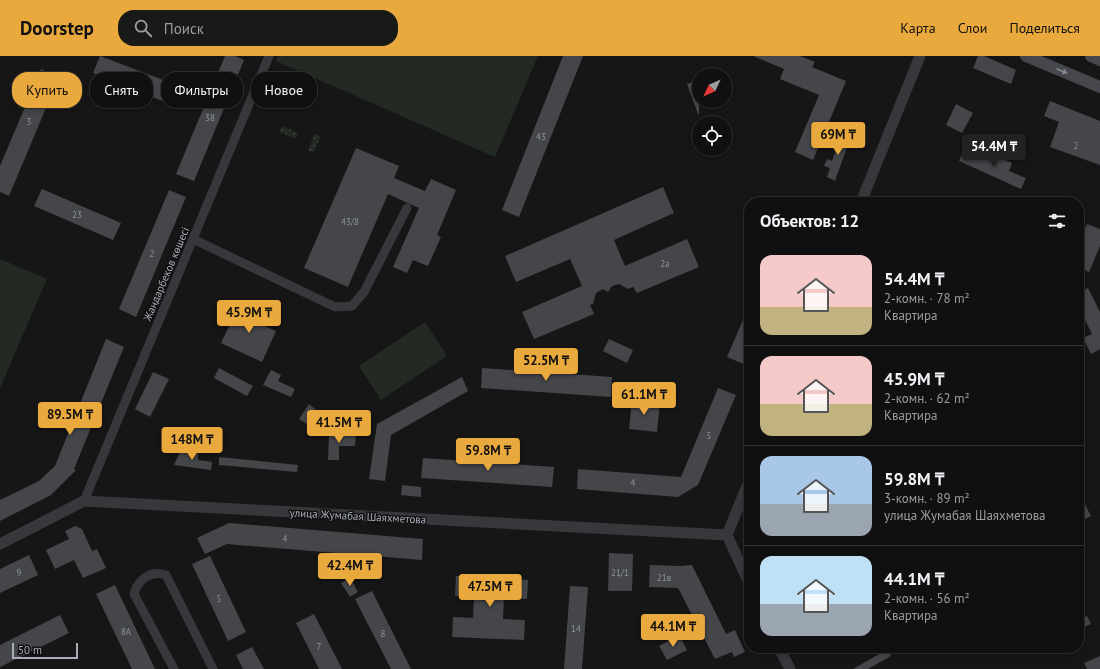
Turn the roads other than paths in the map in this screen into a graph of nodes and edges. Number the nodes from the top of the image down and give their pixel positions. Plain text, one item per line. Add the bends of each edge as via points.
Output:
1 (269, 56) edge
2 (920, 56) edge
3 (1026, 56) edge
4 (1100, 87) edge
5 (863, 197) edge
6 (407, 208) dead end
7 (193, 240) junction
8 (744, 492) edge
9 (84, 501) junction
10 (727, 535) junction
11 (0, 544) edge
12 (744, 572) edge
13 (782, 653) edge
14 (174, 669) edge
15 (212, 669) edge
16 (790, 669) edge

1 - 7 street, Жандарбеков көшесі
2 - 5 street
3 -> 4 main road
6 - 7 street via 364,292 352,306 335,307
7 - 9 street, Жандарбеков көшесі
8 - 10 street
9 - 10 street, улица Жумабая Шаяхметова
9 - 11 street
10 - 12 street
13 - 16 street
14 - 15 street via 134,594 136,586 151,573 159,572 166,575

